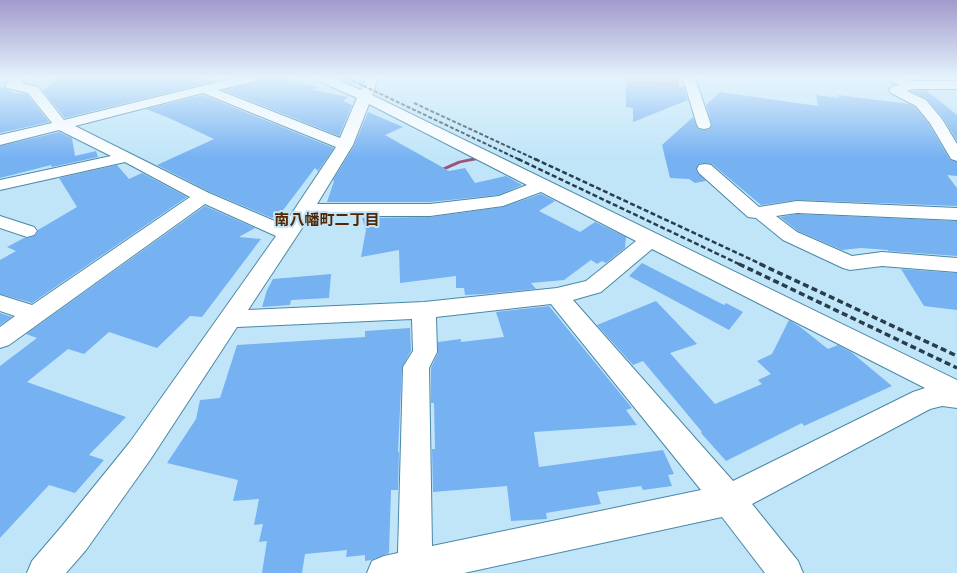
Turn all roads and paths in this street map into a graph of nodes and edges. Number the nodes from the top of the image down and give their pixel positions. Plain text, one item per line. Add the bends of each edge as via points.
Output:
1 (45, 105) edge
2 (141, 105) edge
3 (244, 105) edge
4 (361, 105) edge
5 (399, 105) edge
6 (698, 105) edge
7 (922, 105) edge
8 (61, 125) junction
9 (704, 125) dead end
10 (0, 140) edge
11 (345, 145) junction
12 (957, 156) edge
13 (127, 157) junction
14 (705, 169) dead end
15 (0, 185) edge
16 (542, 185) junction
17 (203, 197) junction
18 (304, 210) junction
19 (760, 212) junction
20 (957, 214) edge
21 (0, 222) edge
22 (27, 231) dead end
23 (288, 234) junction
24 (651, 239) junction
25 (957, 265) edge
26 (557, 296) junction
27 (0, 303) edge
28 (424, 310) junction
29 (34, 314) junction
30 (230, 319) junction
31 (0, 339) edge
32 (957, 392) edge
33 (957, 397) edge
34 (729, 500) junction
35 (415, 566) junction
36 (44, 573) edge
37 (384, 573) edge
38 (786, 573) edge

1 - 8 street
2 - 8 street
3 - 11 street
4 - 11 street
5 - 16 street
6 - 9 street
7 - 12 street via 937,122
8 - 10 street
8 - 13 street
11 - 18 street
13 - 15 street
13 - 17 street
14 - 19 street via 755,213
16 - 18 street via 503,201 430,210
16 - 24 street
17 - 23 street
17 - 29 street
18 - 23 street
19 - 20 street via 797,207
19 - 25 street via 790,236 850,263 882,259
21 - 22 street
23 - 30 street
24 - 26 street via 593,287
24 - 32 street
26 - 28 street
26 - 34 street
27 - 29 street
28 - 30 street
28 - 35 street via 425,352 416,366
29 - 31 street
30 - 36 street via 140,451
33 - 34 street via 942,394 923,400
34 - 35 street
34 - 38 street
35 - 37 street

